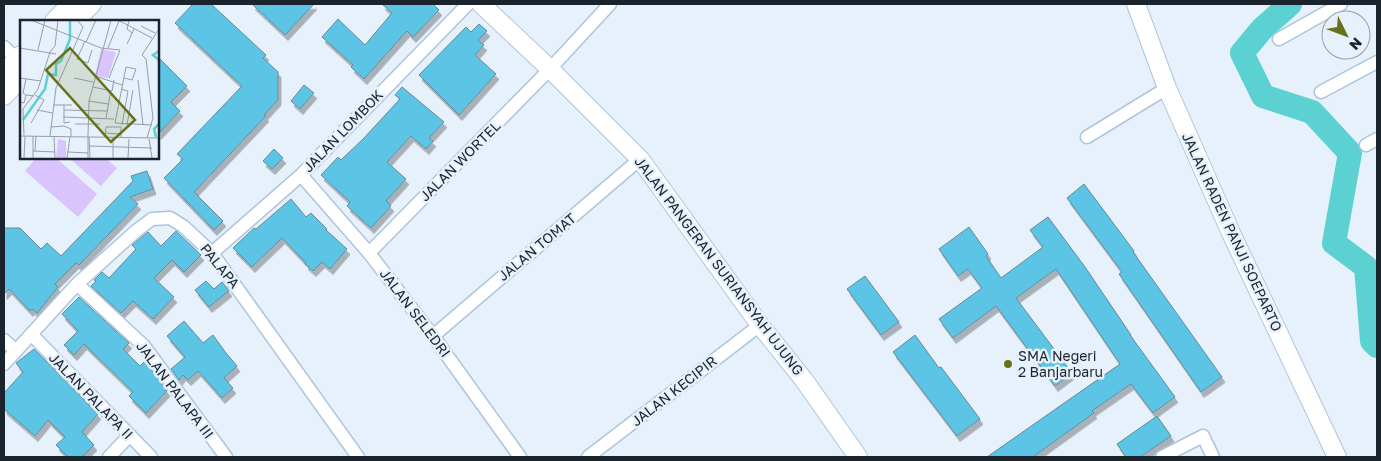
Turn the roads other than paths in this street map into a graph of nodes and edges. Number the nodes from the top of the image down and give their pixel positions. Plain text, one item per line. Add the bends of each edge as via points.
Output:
1 (71, 4) edge
2 (92, 4) edge
3 (468, 4) edge
4 (480, 4) edge
5 (610, 4) edge
6 (1136, 4) edge
7 (1341, 4) edge
8 (55, 20) edge
9 (76, 20) edge
10 (1279, 38) dead end
11 (4, 47) edge
12 (19, 57) edge
13 (1377, 62) edge
14 (550, 70) junction
15 (4, 73) edge
16 (20, 79) edge
17 (1166, 88) junction
18 (1321, 92) dead end
19 (4, 96) edge
20 (1087, 138) dead end
21 (640, 159) junction
22 (300, 175) junction
23 (212, 253) junction
24 (369, 253) junction
25 (77, 284) junction
26 (760, 325) junction
27 (31, 334) junction
28 (433, 336) junction
29 (4, 340) edge
30 (16, 351) junction
31 (4, 364) edge
32 (130, 436) junction
33 (110, 457) edge
34 (151, 457) edge
35 (226, 457) edge
36 (358, 457) edge
37 (520, 457) edge
38 (588, 457) edge
39 (858, 457) edge
40 (1162, 457) edge
41 (1213, 457) edge
42 (1337, 457) edge

1 - 8 main road
2 - 9 main road
3 - 22 street, JALAN LOMBOK
4 - 14 main road, JALAN PANGERAN SURIANSYAH UJUNG
5 - 14 street, JALAN WORTEL
6 - 17 main road, JALAN RADEN PANJI SOEPARTO
7 - 10 street
11 - 12 street
12 - 15 main road
13 - 18 street
14 - 21 main road, JALAN PANGERAN SURIANSYAH UJUNG
14 - 24 street, JALAN WORTEL
16 - 19 main road
17 - 20 street
17 - 42 main road, JALAN RADEN PANJI SOEPARTO
21 - 26 main road, JALAN PANGERAN SURIANSYAH UJUNG
21 - 28 street, JALAN TOMAT
22 - 23 street, JALAN LOMBOK
22 - 24 street, JALAN SELEDRI
23 - 25 street, PALAPA via 170,218 152,220
23 - 36 street, PALAPA
24 - 28 street, JALAN SELEDRI
25 - 27 street, PALAPA
25 - 35 street, JALAN PALAPA III via 144,346
26 - 38 street, JALAN KECIPIR
26 - 39 main road, JALAN PANGERAN SURIANSYAH UJUNG via 804,380
27 - 30 street, PALAPA
27 - 32 street, JALAN PALAPA II
28 - 37 street, JALAN SELEDRI
29 - 30 street
30 - 31 street, PALAPA
32 - 33 street
32 - 34 street, JALAN PALAPA II
40 - 41 street via 1202,436

